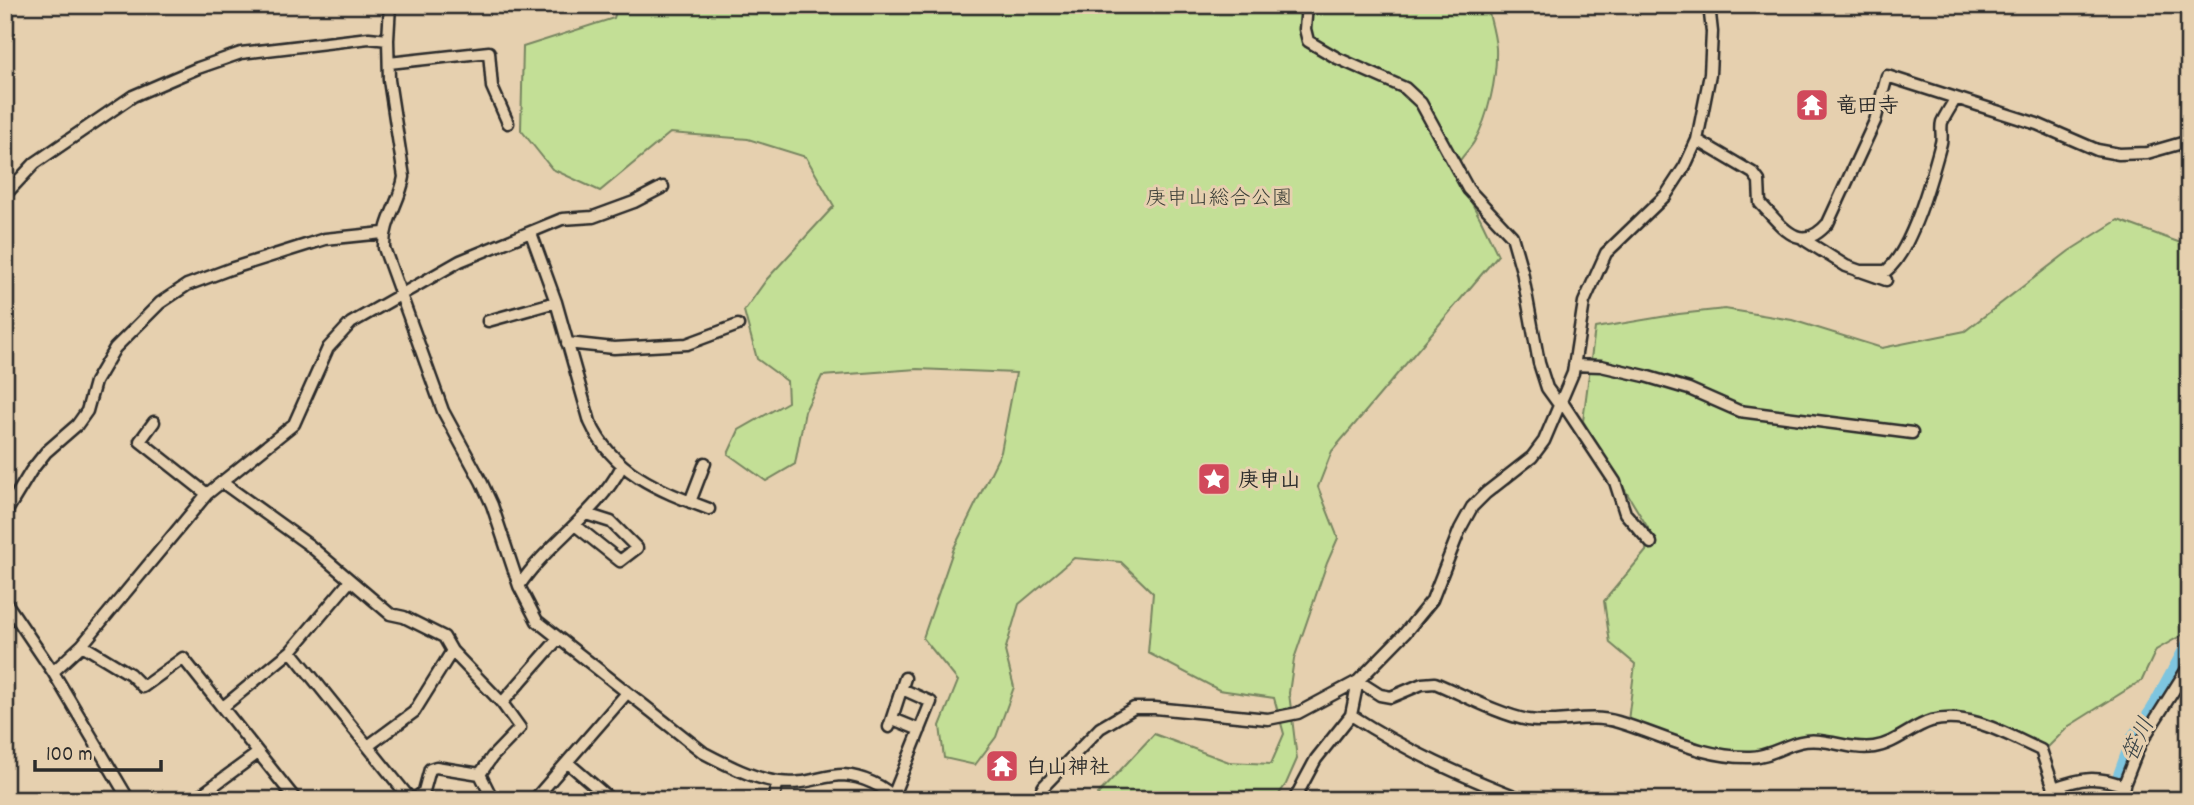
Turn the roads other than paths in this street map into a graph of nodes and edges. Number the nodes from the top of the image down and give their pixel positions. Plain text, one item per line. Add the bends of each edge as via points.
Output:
1 (390, 5) edge
2 (1307, 5) edge
3 (1709, 5) edge
4 (388, 40) junction
5 (388, 64) junction
6 (1956, 98) junction
7 (508, 123) dead end
8 (1697, 140) junction
9 (2189, 141) edge
10 (663, 187) dead end
11 (5, 195) edge
12 (383, 233) junction
13 (531, 233) junction
14 (1803, 239) junction
15 (1858, 271) junction
16 (1886, 280) dead end
17 (401, 296) junction
18 (556, 302) junction
19 (488, 321) dead end
20 (738, 325) dead end
21 (567, 343) junction
22 (1574, 365) junction
23 (1561, 404) junction
24 (154, 422) dead end
25 (1912, 433) dead end
26 (705, 463) dead end
27 (622, 466) junction
28 (223, 482) junction
29 (207, 494) junction
30 (690, 502) junction
31 (709, 509) dead end
32 (5, 514) edge
33 (586, 514) junction
34 (575, 525) junction
35 (1651, 543) dead end
36 (350, 581) junction
37 (519, 586) junction
38 (5, 601) edge
39 (558, 639) junction
40 (82, 645) junction
41 (291, 651) junction
42 (452, 651) junction
43 (2189, 666) edge
44 (54, 672) junction
45 (1358, 681) junction
46 (627, 692) junction
47 (502, 703) junction
48 (223, 707) junction
49 (1351, 715) junction
50 (920, 730) junction
51 (368, 746) junction
52 (258, 753) junction
53 (567, 762) junction
54 (480, 774) junction
55 (778, 782) junction
56 (2120, 784) junction
57 (894, 798) edge
58 (128, 800) edge
59 (194, 800) edge
60 (296, 800) edge
61 (412, 800) edge
62 (493, 800) edge
63 (534, 800) edge
64 (611, 800) edge
65 (773, 800) edge
66 (1036, 800) edge
67 (1294, 800) edge
68 (1524, 800) edge
69 (2118, 800) edge

1 - 4 street
2 - 23 street via 1308,41 1405,88 1421,103 1468,189 1512,236 1539,363 1547,388
3 - 8 street via 1710,74
4 - 5 street
4 - 11 street via 369,38 241,53 198,68 133,96 35,163
5 - 7 street via 489,52 492,87
5 - 12 street via 404,177
6 - 9 street via 2037,124 2096,150 2147,153
6 - 14 street via 1887,76 1875,121 1828,223 1818,234
6 - 15 street via 1941,124 1933,176 1916,222 1894,265 1886,271
8 - 14 street via 1753,173 1759,181 1756,207
8 - 22 street via 1666,195 1606,253 1584,302
10 - 13 street via 593,217 562,219
12 - 17 street
12 - 32 street via 325,239 230,268 187,285 160,303 115,348 95,382 87,411 46,452
13 - 17 street via 460,261
13 - 18 street
14 - 15 street
15 - 16 street
17 - 28 street via 351,323 331,342 296,421
17 - 37 street via 443,411 492,505
18 - 19 street
18 - 21 street
20 - 21 street via 687,344 614,348
21 - 27 street via 598,440
22 - 23 street
22 - 25 street via 1645,376 1739,411
23 - 35 street via 1615,482 1625,513
23 - 45 street via 1532,457 1472,508 1432,600
24 - 29 street via 140,441
26 - 30 street
27 - 30 street via 658,490
27 - 33 street
28 - 29 street
28 - 36 street
29 - 40 street
30 - 31 street
33 - 34 street
33 - 34 street via 611,522 638,548 620,561
34 - 37 street
36 - 41 street
36 - 42 street via 390,614 444,637
37 - 39 street via 537,621
38 - 44 street
39 - 46 street
39 - 47 street
40 - 44 street
40 - 48 street via 143,687 183,658
41 - 48 street
41 - 51 street
42 - 47 street
42 - 51 street via 414,712
43 - 56 street
44 - 58 street
45 - 49 street
45 - 56 street via 1391,697 1435,683 1527,720 1616,721 1731,756 1763,757 1813,741 1857,749 1875,747 1931,721 1975,720 2041,750 2054,788 2094,778
45 - 66 street via 1298,713 1268,719 1134,708 1100,728
46 - 53 street
46 - 55 street via 705,753
47 - 54 street via 520,728
48 - 52 street
49 - 67 street via 1316,759
49 - 68 street via 1450,771
50 - 50 street via 891,723 904,684 931,702
50 - 57 street
51 - 61 street
52 - 59 street
52 - 60 street
53 - 63 street
53 - 64 street
54 - 61 street via 430,769 424,791
54 - 62 street
55 - 57 street via 804,783 843,775 879,786
55 - 65 street
56 - 69 street

